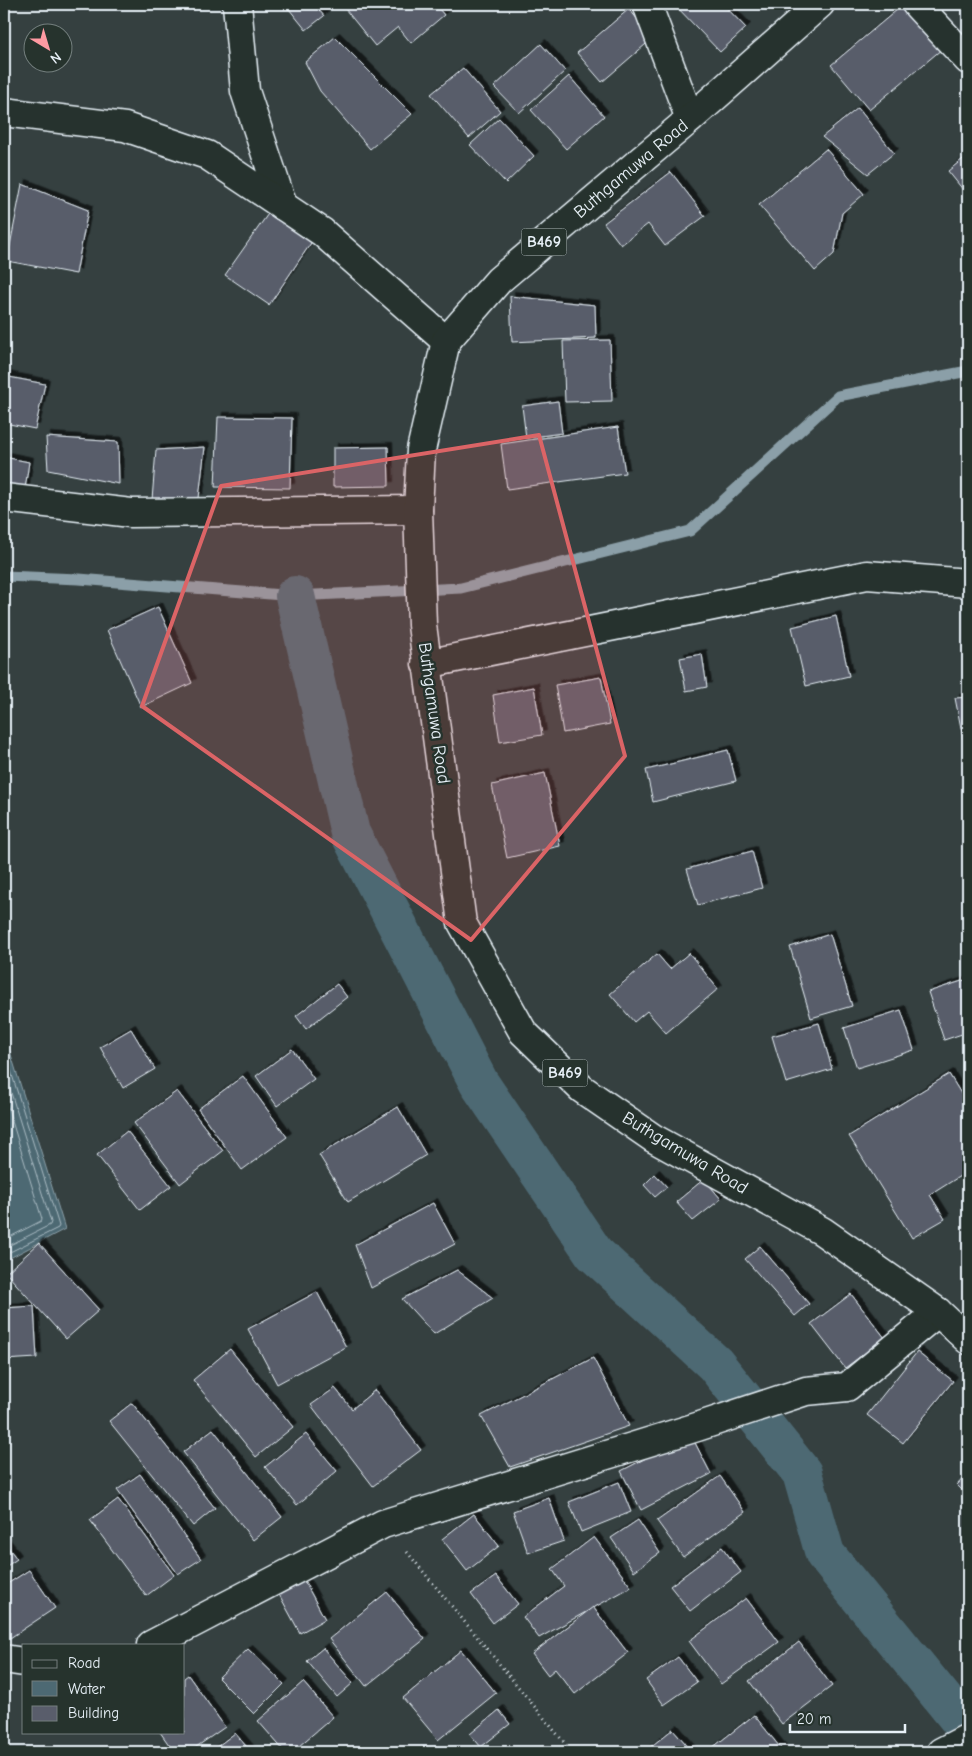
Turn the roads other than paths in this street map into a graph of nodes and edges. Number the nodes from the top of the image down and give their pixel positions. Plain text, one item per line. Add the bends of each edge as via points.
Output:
1 (237, 4) edge
2 (647, 4) edge
3 (820, 4) edge
4 (916, 4) edge
5 (968, 60) edge
6 (4, 112) edge
7 (690, 120) junction
8 (283, 206) junction
9 (446, 341) junction
10 (4, 498) edge
11 (418, 510) junction
12 (968, 583) edge
13 (426, 664) junction
14 (938, 1312) junction
15 (968, 1340) edge
16 (153, 1644) edge
17 (4, 1659) edge
18 (22, 1662) edge
19 (968, 1738) edge
20 (941, 1752) edge

1 - 8 street via 245,91
2 - 7 street
3 - 7 street, Buthgamuwa Road / B469
4 - 5 street
6 - 8 street via 125,127 206,155
7 - 9 street, Buthgamuwa Road / B469 via 499,280
8 - 9 street via 322,232
9 - 11 street, Buthgamuwa Road / B469 via 421,450
10 - 11 street via 131,513
11 - 13 street, Buthgamuwa Road / B469
12 - 13 street via 867,575
13 - 14 street, Buthgamuwa Road / B469 via 462,923 523,1032 582,1089 653,1138 822,1232
14 - 15 street, Buthgamuwa Road / B469
14 - 16 street via 847,1386 806,1391 383,1524
17 - 18 street
19 - 20 street

